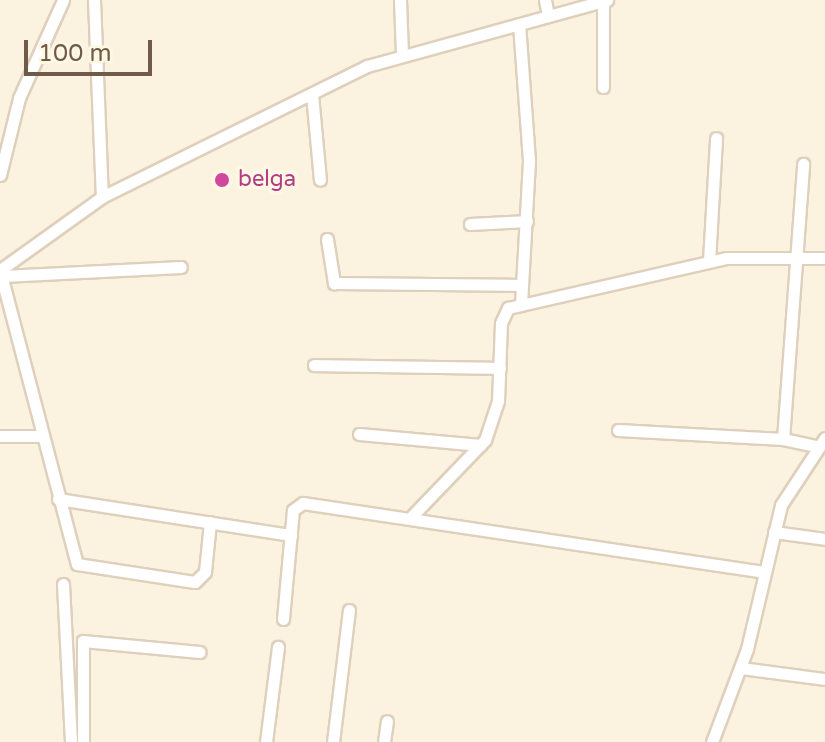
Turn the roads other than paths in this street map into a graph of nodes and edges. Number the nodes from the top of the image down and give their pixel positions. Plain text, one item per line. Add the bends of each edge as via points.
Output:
1 (63, 0) edge
2 (94, 0) edge
3 (400, 0) edge
4 (545, 0) edge
5 (605, 1) edge
6 (548, 16) junction
7 (519, 24) junction
8 (402, 55) junction
9 (603, 87) dead end
10 (312, 94) junction
11 (716, 138) dead end
12 (803, 164) dead end
13 (0, 175) edge
14 (320, 180) dead end
15 (102, 197) junction
16 (527, 221) junction
17 (470, 224) dead end
18 (327, 239) dead end
19 (798, 256) junction
20 (825, 258) edge
21 (709, 261) junction
22 (181, 267) dead end
23 (1, 272) edge
24 (522, 285) junction
25 (521, 305) junction
26 (314, 365) dead end
27 (500, 368) junction
28 (618, 430) dead end
29 (359, 434) dead end
30 (0, 436) edge
31 (39, 436) junction
32 (783, 439) junction
33 (821, 442) edge
34 (481, 445) junction
35 (58, 499) junction
36 (412, 516) junction
37 (210, 522) junction
38 (774, 532) junction
39 (291, 535) junction
40 (825, 539) edge
41 (765, 572) junction
42 (63, 584) dead end
43 (349, 610) dead end
44 (283, 619) dead end
45 (278, 647) dead end
46 (199, 652) dead end
47 (741, 668) junction
48 (825, 679) edge
49 (387, 721) dead end
50 (71, 742) edge
51 (83, 742) edge
52 (266, 742) edge
53 (333, 742) edge
54 (384, 742) edge
55 (712, 742) edge

1 - 13 street via 19,98
2 - 15 street
3 - 8 street
4 - 6 street
5 - 6 street
5 - 9 street
6 - 7 street
7 - 8 street
7 - 16 street via 528,113
8 - 10 street
10 - 14 street
10 - 15 street
11 - 21 street
12 - 19 street
15 - 23 street
16 - 17 street
16 - 24 street
18 - 24 street via 334,283
19 - 20 street
19 - 21 street
19 - 32 street
21 - 25 street
22 - 23 street
23 - 31 street
24 - 25 street
25 - 27 street via 504,314
26 - 27 street
27 - 34 street via 494,421
28 - 32 street
29 - 34 street
30 - 31 street
31 - 35 street
32 - 33 street
33 - 38 street via 787,492
34 - 36 street
35 - 37 street
35 - 37 street via 70,550 82,566 200,580
36 - 39 street via 303,503 293,510
36 - 41 street
37 - 39 street
38 - 40 street
38 - 41 street
39 - 44 street
41 - 47 street
42 - 50 street
43 - 53 street
45 - 52 street
46 - 51 street via 83,641
47 - 48 street
47 - 55 street
49 - 54 street

